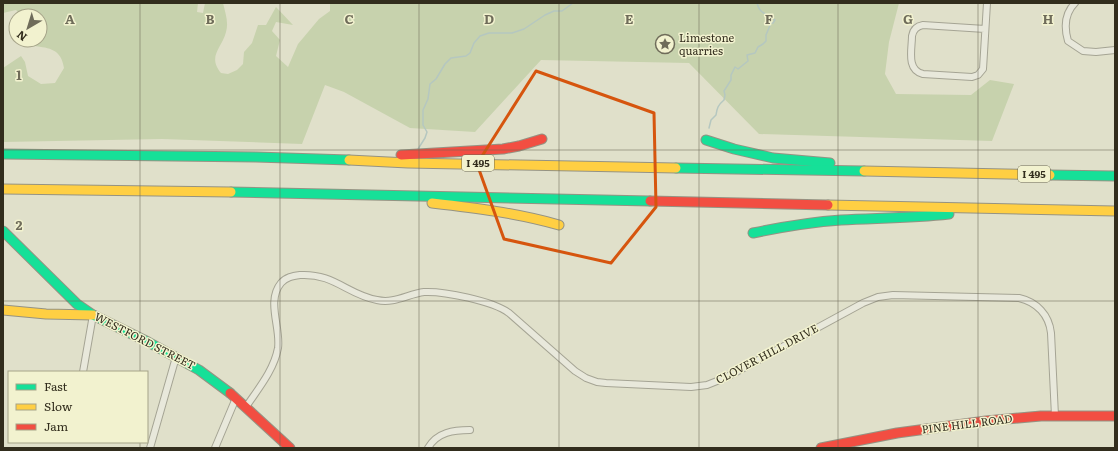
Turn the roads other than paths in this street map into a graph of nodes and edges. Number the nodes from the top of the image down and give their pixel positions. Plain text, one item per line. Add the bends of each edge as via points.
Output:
1 (987, 3) edge
2 (1075, 3) edge
3 (985, 29) junction
4 (1115, 50) edge
5 (542, 139) dead end
6 (706, 140) dead end
7 (3, 154) edge
8 (312, 158) junction
9 (953, 172) junction
10 (1115, 176) edge
11 (3, 189) edge
12 (370, 195) junction
13 (985, 208) junction
14 (1115, 211) edge
15 (559, 225) dead end
16 (3, 231) edge
17 (753, 233) dead end
18 (70, 298) junction
19 (3, 310) edge
20 (62, 314) junction
21 (93, 315) junction
22 (176, 357) junction
23 (83, 371) edge
24 (236, 398) junction
25 (246, 407) junction
26 (1055, 416) junction
27 (1115, 416) edge
28 (470, 430) dead end
29 (150, 448) edge
30 (215, 448) edge
31 (290, 448) edge
32 (428, 448) edge
33 (820, 448) edge

1 - 3 street
2 - 4 street via 1065,23 1068,41 1083,51
3 - 3 street via 924,25 917,27 912,36 913,68 923,74 972,77 978,75 982,69
5 - 8 main road via 503,149
6 - 9 main road via 773,158
7 - 8 main road, I 495
8 - 9 main road, I 495
9 - 10 main road, I 495
11 - 12 main road
12 - 13 main road
12 - 15 main road via 486,209
13 - 14 main road
13 - 17 main road via 942,215 794,224
16 - 18 main road, WESTFORD STREET
18 - 20 main road
18 - 21 main road, WESTFORD STREET
19 - 20 main road
20 - 21 main road
21 - 22 main road, WESTFORD STREET
21 - 23 street
22 - 24 main road, WESTFORD STREET via 199,370
22 - 29 street
24 - 25 main road, WESTFORD STREET
24 - 30 street
25 - 26 street, CLOVER HILL DRIVE via 276,357 278,339 274,312 277,289 287,278 303,275 329,279 359,295 377,300 390,301 428,292 486,302 509,313 570,368 589,379 606,383 680,387 707,384 727,377 862,303 878,297 899,295 1019,298 1039,308 1049,323
25 - 31 main road, WESTFORD STREET
26 - 27 main road, PINE HILL ROAD
26 - 33 main road, PINE HILL ROAD via 954,425
28 - 32 street via 443,434 434,439

